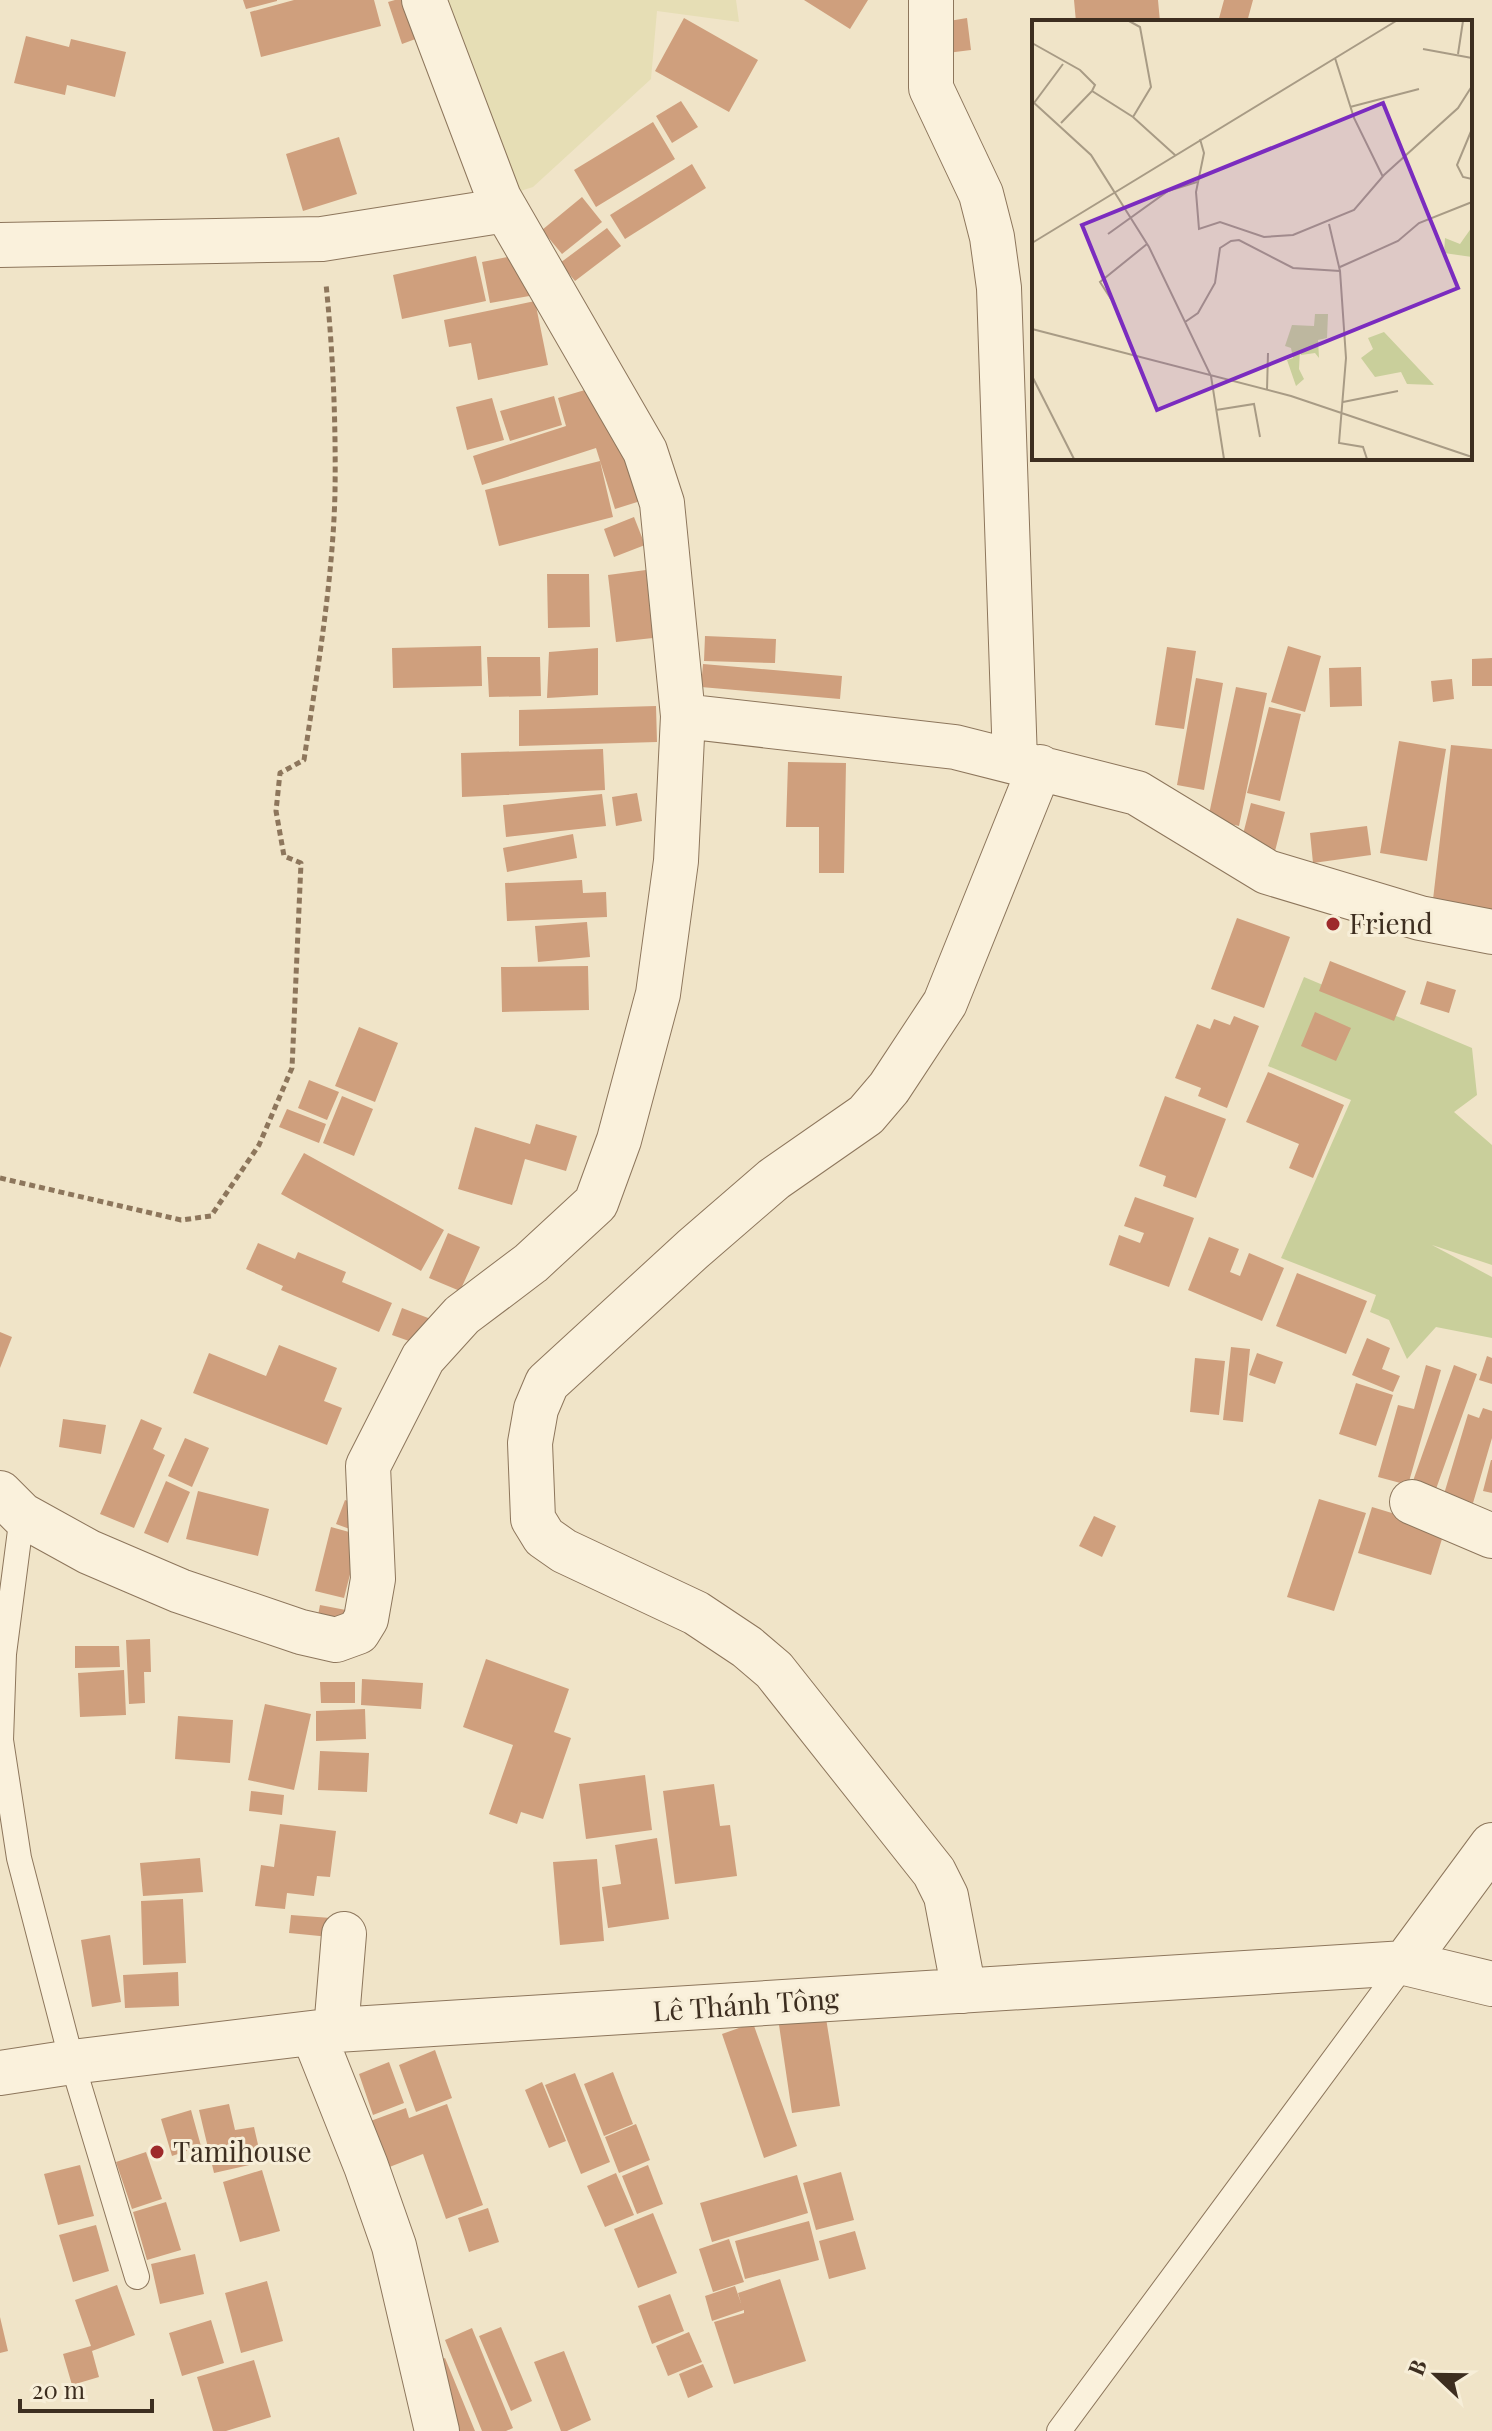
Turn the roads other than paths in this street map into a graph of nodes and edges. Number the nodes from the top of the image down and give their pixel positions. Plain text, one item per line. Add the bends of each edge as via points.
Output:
1 (424, 0) edge
2 (931, 0) edge
3 (506, 210) junction
4 (0, 245) edge
5 (683, 716) junction
6 (1028, 764) junction
7 (1492, 932) edge
8 (1412, 1502) dead end
9 (11, 1504) edge
10 (1492, 1536) edge
11 (1492, 1845) edge
12 (344, 1934) dead end
13 (1405, 1963) junction
14 (1492, 1984) edge
15 (964, 1991) junction
16 (325, 2032) junction
17 (72, 2062) junction
18 (0, 2073) edge
19 (137, 2277) dead end
20 (437, 2431) edge
21 (1059, 2431) edge

1 - 3 street
2 - 6 street via 931,88 981,194 999,288
3 - 4 street via 322,239
3 - 5 street via 645,451 662,503
5 - 6 street via 955,747
5 - 9 street via 676,861 658,994 610,1165 596,1203 531,1263 462,1315 423,1358 368,1466 373,1579 366,1619 358,1632 336,1640 313,1635 180,1591 89,1552
6 - 7 street via 1137,793 1267,872 1420,918
6 - 15 street via 945,1003 889,1088 866,1115 750,1199 547,1383 530,1443 533,1519 544,1537 696,1613 747,1647 784,1682 934,1872 946,1896
8 - 10 street
9 - 17 lane via 1,1740 19,1858
11 - 13 street
12 - 16 street
13 - 14 street, Lê Thánh Tông
13 - 15 street, Lê Thánh Tông
13 - 21 lane
15 - 16 street, Lê Thánh Tông
16 - 17 street, Lê Thánh Tông
16 - 20 street via 394,2246
17 - 18 street, Lê Thánh Tông
17 - 19 lane

